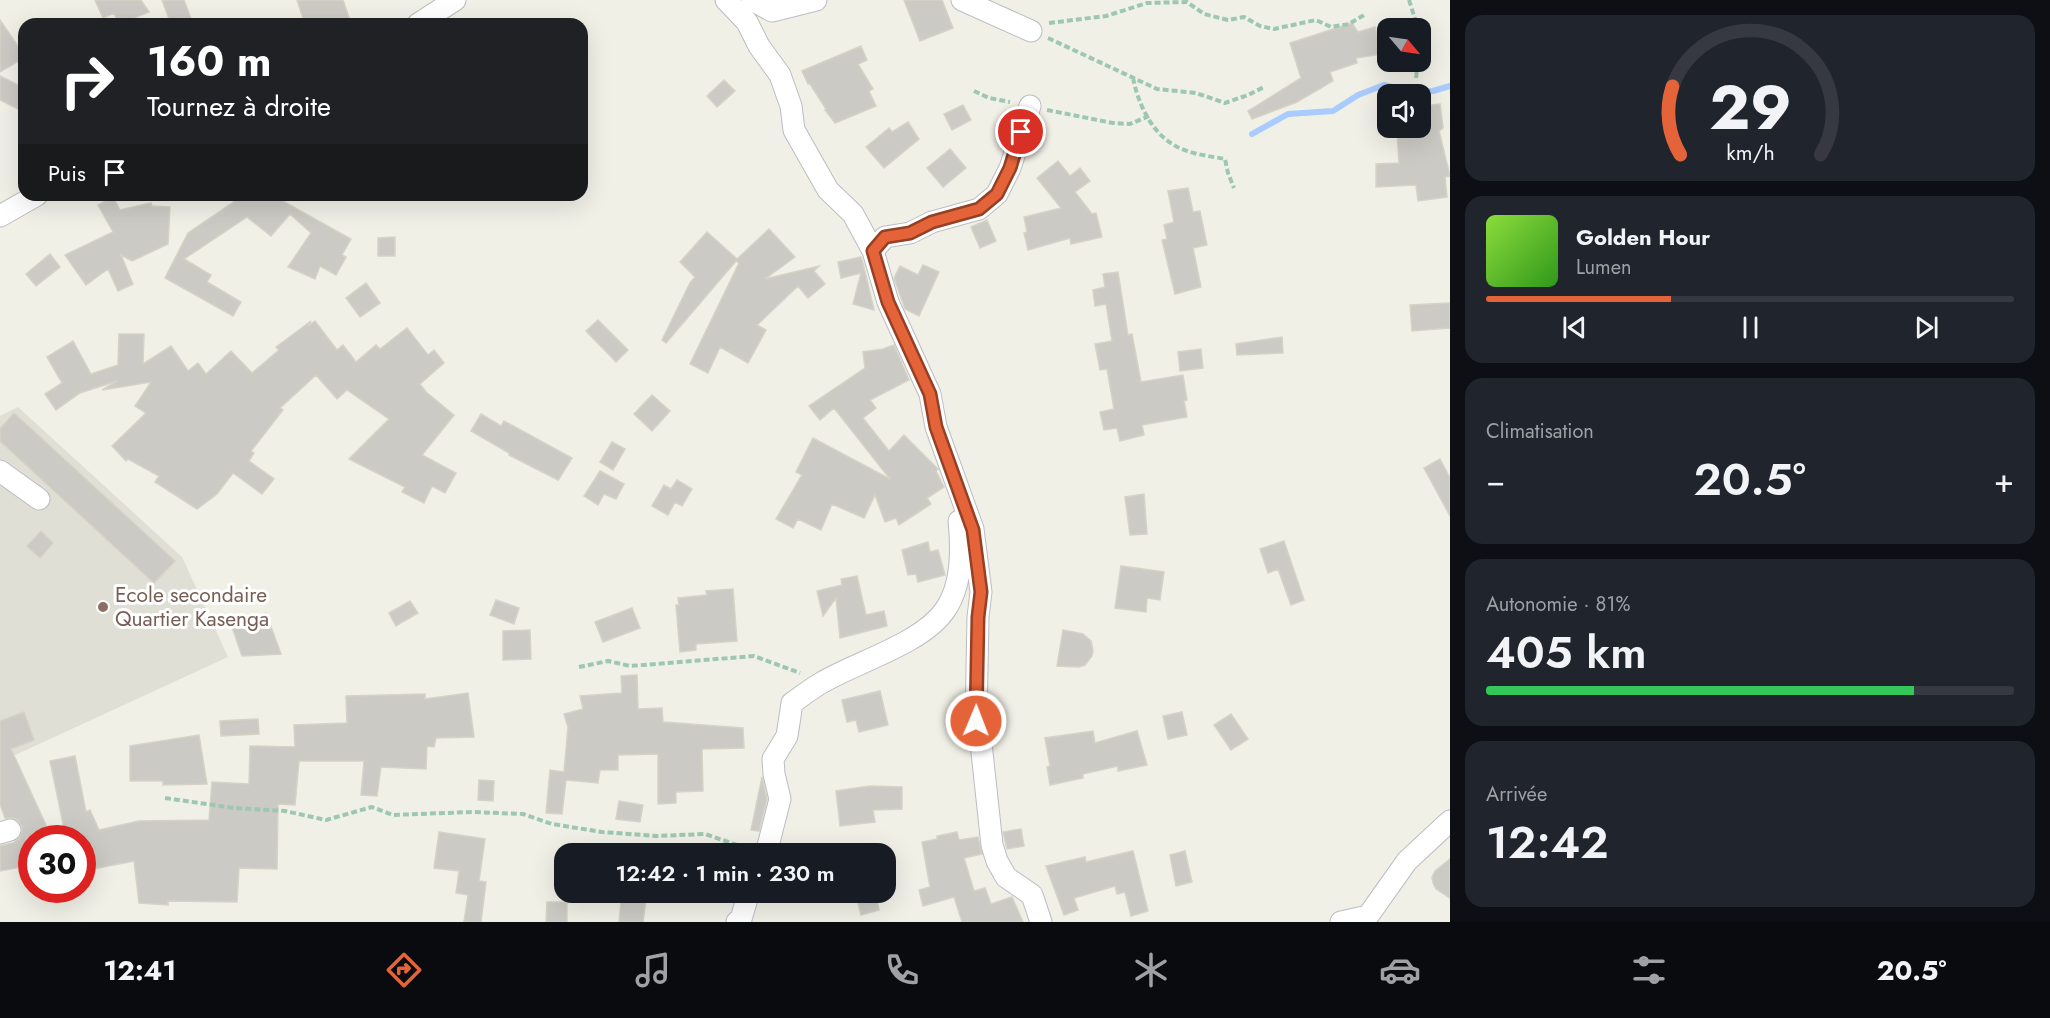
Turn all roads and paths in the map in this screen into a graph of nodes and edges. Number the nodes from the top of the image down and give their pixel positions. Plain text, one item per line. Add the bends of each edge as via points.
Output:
1 (455, 0) edge
2 (726, 0) edge
3 (752, 0) edge
4 (816, 0) edge
5 (962, 0) edge
6 (1409, 0) edge
7 (1364, 15) dead end
8 (427, 18) edge
9 (1415, 18) edge
10 (1026, 29) junction
11 (1417, 72) edge
12 (1133, 77) junction
13 (1416, 78) dead end
14 (1264, 87) dead end
15 (974, 91) dead end
16 (1030, 106) junction
17 (1149, 116) junction
18 (1234, 188) dead end
19 (26, 201) edge
20 (0, 216) edge
21 (873, 251) junction
22 (0, 471) edge
23 (956, 478) junction
24 (39, 499) dead end
25 (579, 668) dead end
26 (824, 681) junction
27 (165, 798) dead end
28 (1450, 821) edge
29 (732, 843) edge
30 (762, 843) edge
31 (746, 903) edge
32 (737, 922) edge
33 (1041, 922) edge
34 (1341, 922) edge

1 - 8 street
2 - 21 street via 747,22 780,75 794,130 828,190 853,214
3 - 4 street via 772,11
5 - 10 street
6 - 9 path
7 - 10 path via 1349,24 1331,27 1316,20 1274,29 1244,17 1228,20 1204,14 1187,2 1147,3 1106,16
10 - 12 path
11 - 13 path
12 - 14 path via 1157,89 1196,93 1225,103
12 - 17 path via 1136,93
15 - 16 path
16 - 17 path via 1113,123 1130,124
16 - 21 street via 1010,168 997,194 979,209 932,222 910,233 885,237
17 - 18 path via 1156,132 1176,147 1225,159
19 - 20 street
21 - 23 street via 888,302 930,394 936,427
22 - 24 street
23 - 26 street via 961,544 955,588 946,609 932,626
23 - 33 street via 973,530 981,592 976,721 992,845 1006,877 1032,895
25 - 26 path via 608,661 630,666 754,656
26 - 30 street via 792,703 787,736 773,759 780,799
27 - 29 path via 326,820 372,807 393,815 523,814 552,824 602,832 705,834
28 - 34 street via 1407,861 1368,916
31 - 32 street

